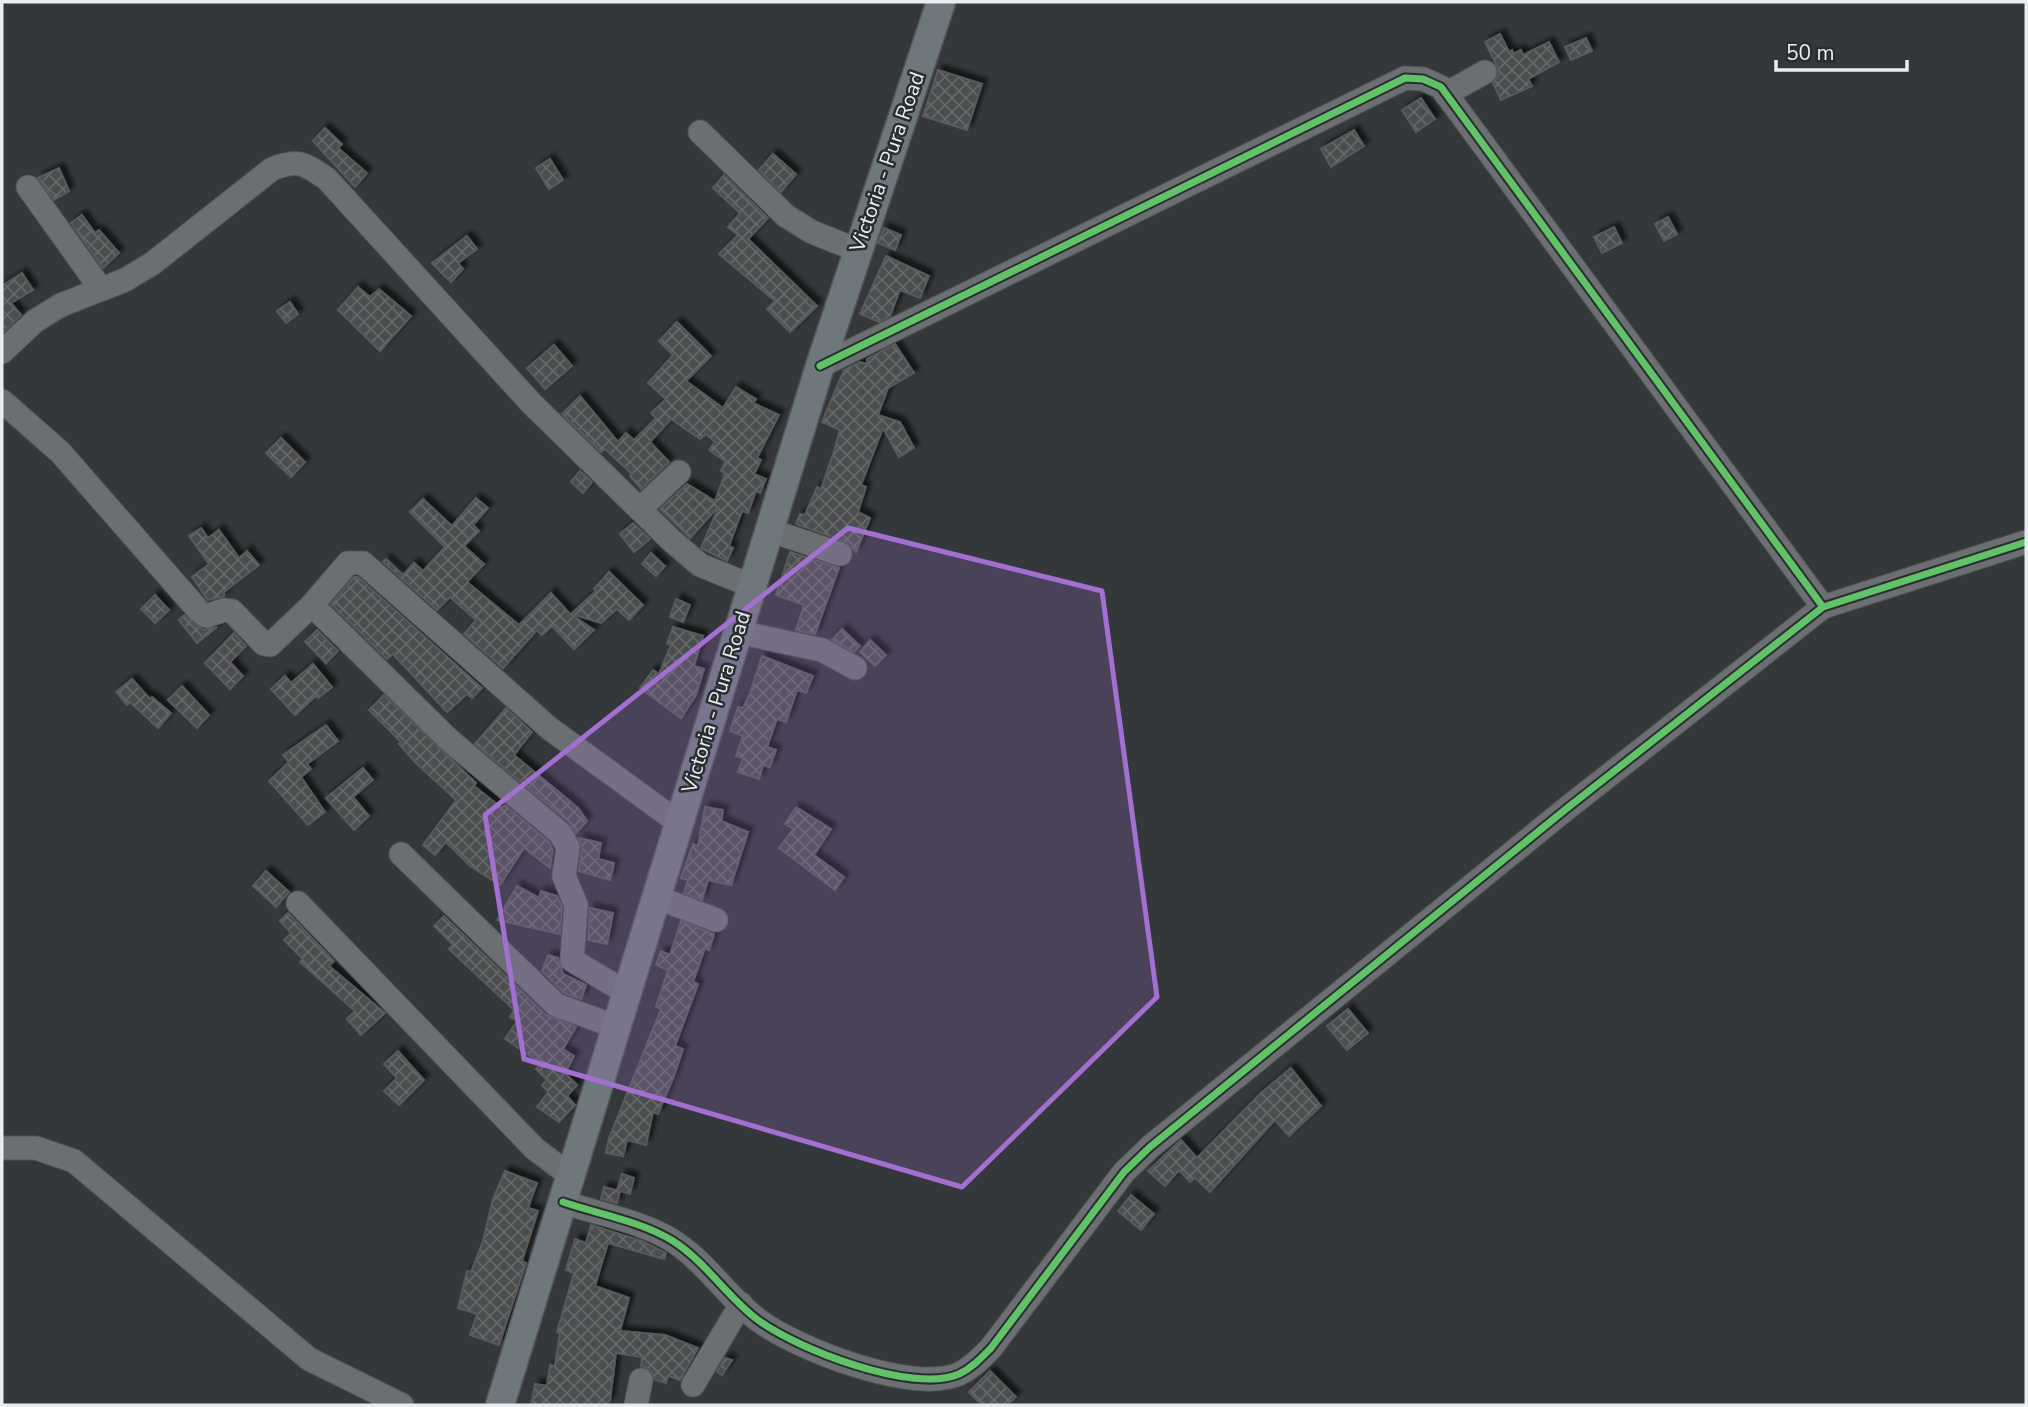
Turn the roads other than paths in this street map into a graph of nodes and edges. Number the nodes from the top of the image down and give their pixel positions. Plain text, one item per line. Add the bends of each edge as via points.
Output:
1 (940, 2) edge
2 (1485, 72) dead end
3 (1446, 94) junction
4 (700, 132) dead end
5 (27, 187) dead end
6 (857, 250) junction
7 (101, 289) junction
8 (2, 352) edge
9 (820, 366) junction
10 (2, 401) edge
11 (679, 472) dead end
12 (640, 509) junction
13 (769, 530) junction
14 (2026, 542) edge
15 (840, 554) dead end
16 (752, 586) junction
17 (312, 605) junction
18 (1823, 607) junction
19 (738, 632) junction
20 (855, 668) dead end
21 (679, 823) junction
22 (401, 854) dead end
23 (656, 897) junction
24 (298, 903) dead end
25 (716, 920) dead end
26 (627, 993) junction
27 (617, 1027) junction
28 (2, 1148) edge
29 (567, 1189) junction
30 (741, 1304) junction
31 (641, 1380) dead end
32 (693, 1385) dead end
33 (505, 1404) edge
34 (402, 1405) edge
35 (636, 1405) edge

1 - 6 main road, Victoria - Pura Road
2 - 3 street
3 - 9 street via 1423,79 1405,78
3 - 18 street
4 - 6 street via 786,216
5 - 7 street
6 - 9 main road, Victoria - Pura Road
7 - 8 street via 35,321
7 - 12 street via 153,262 272,169 289,162 306,165 327,179 531,403
9 - 13 main road, Victoria - Pura Road
10 - 17 street via 60,452 206,616 232,611 270,645
11 - 12 street
12 - 16 street via 700,565
13 - 15 street
13 - 16 main road, Victoria - Pura Road
14 - 18 street
16 - 19 main road, Victoria - Pura Road
17 - 21 street via 348,563 363,563 549,728
17 - 26 street via 448,739 561,832 568,847 564,876 576,905 572,960
18 - 30 street via 1150,1147 1124,1172 1040,1287 974,1365 958,1375 934,1380 900,1375 840,1359 784,1336
19 - 20 street via 822,650
19 - 21 main road, Victoria - Pura Road
21 - 23 main road, Victoria - Pura Road
22 - 27 street via 556,1005
23 - 25 street
23 - 26 main road, Victoria - Pura Road
24 - 29 street via 535,1149
26 - 27 main road, Victoria - Pura Road
27 - 29 main road, Victoria - Pura Road
28 - 34 street via 36,1148 74,1161 309,1359
29 - 30 street via 670,1239 691,1253
29 - 33 main road, Victoria - Pura Road
30 - 32 street
31 - 35 street

